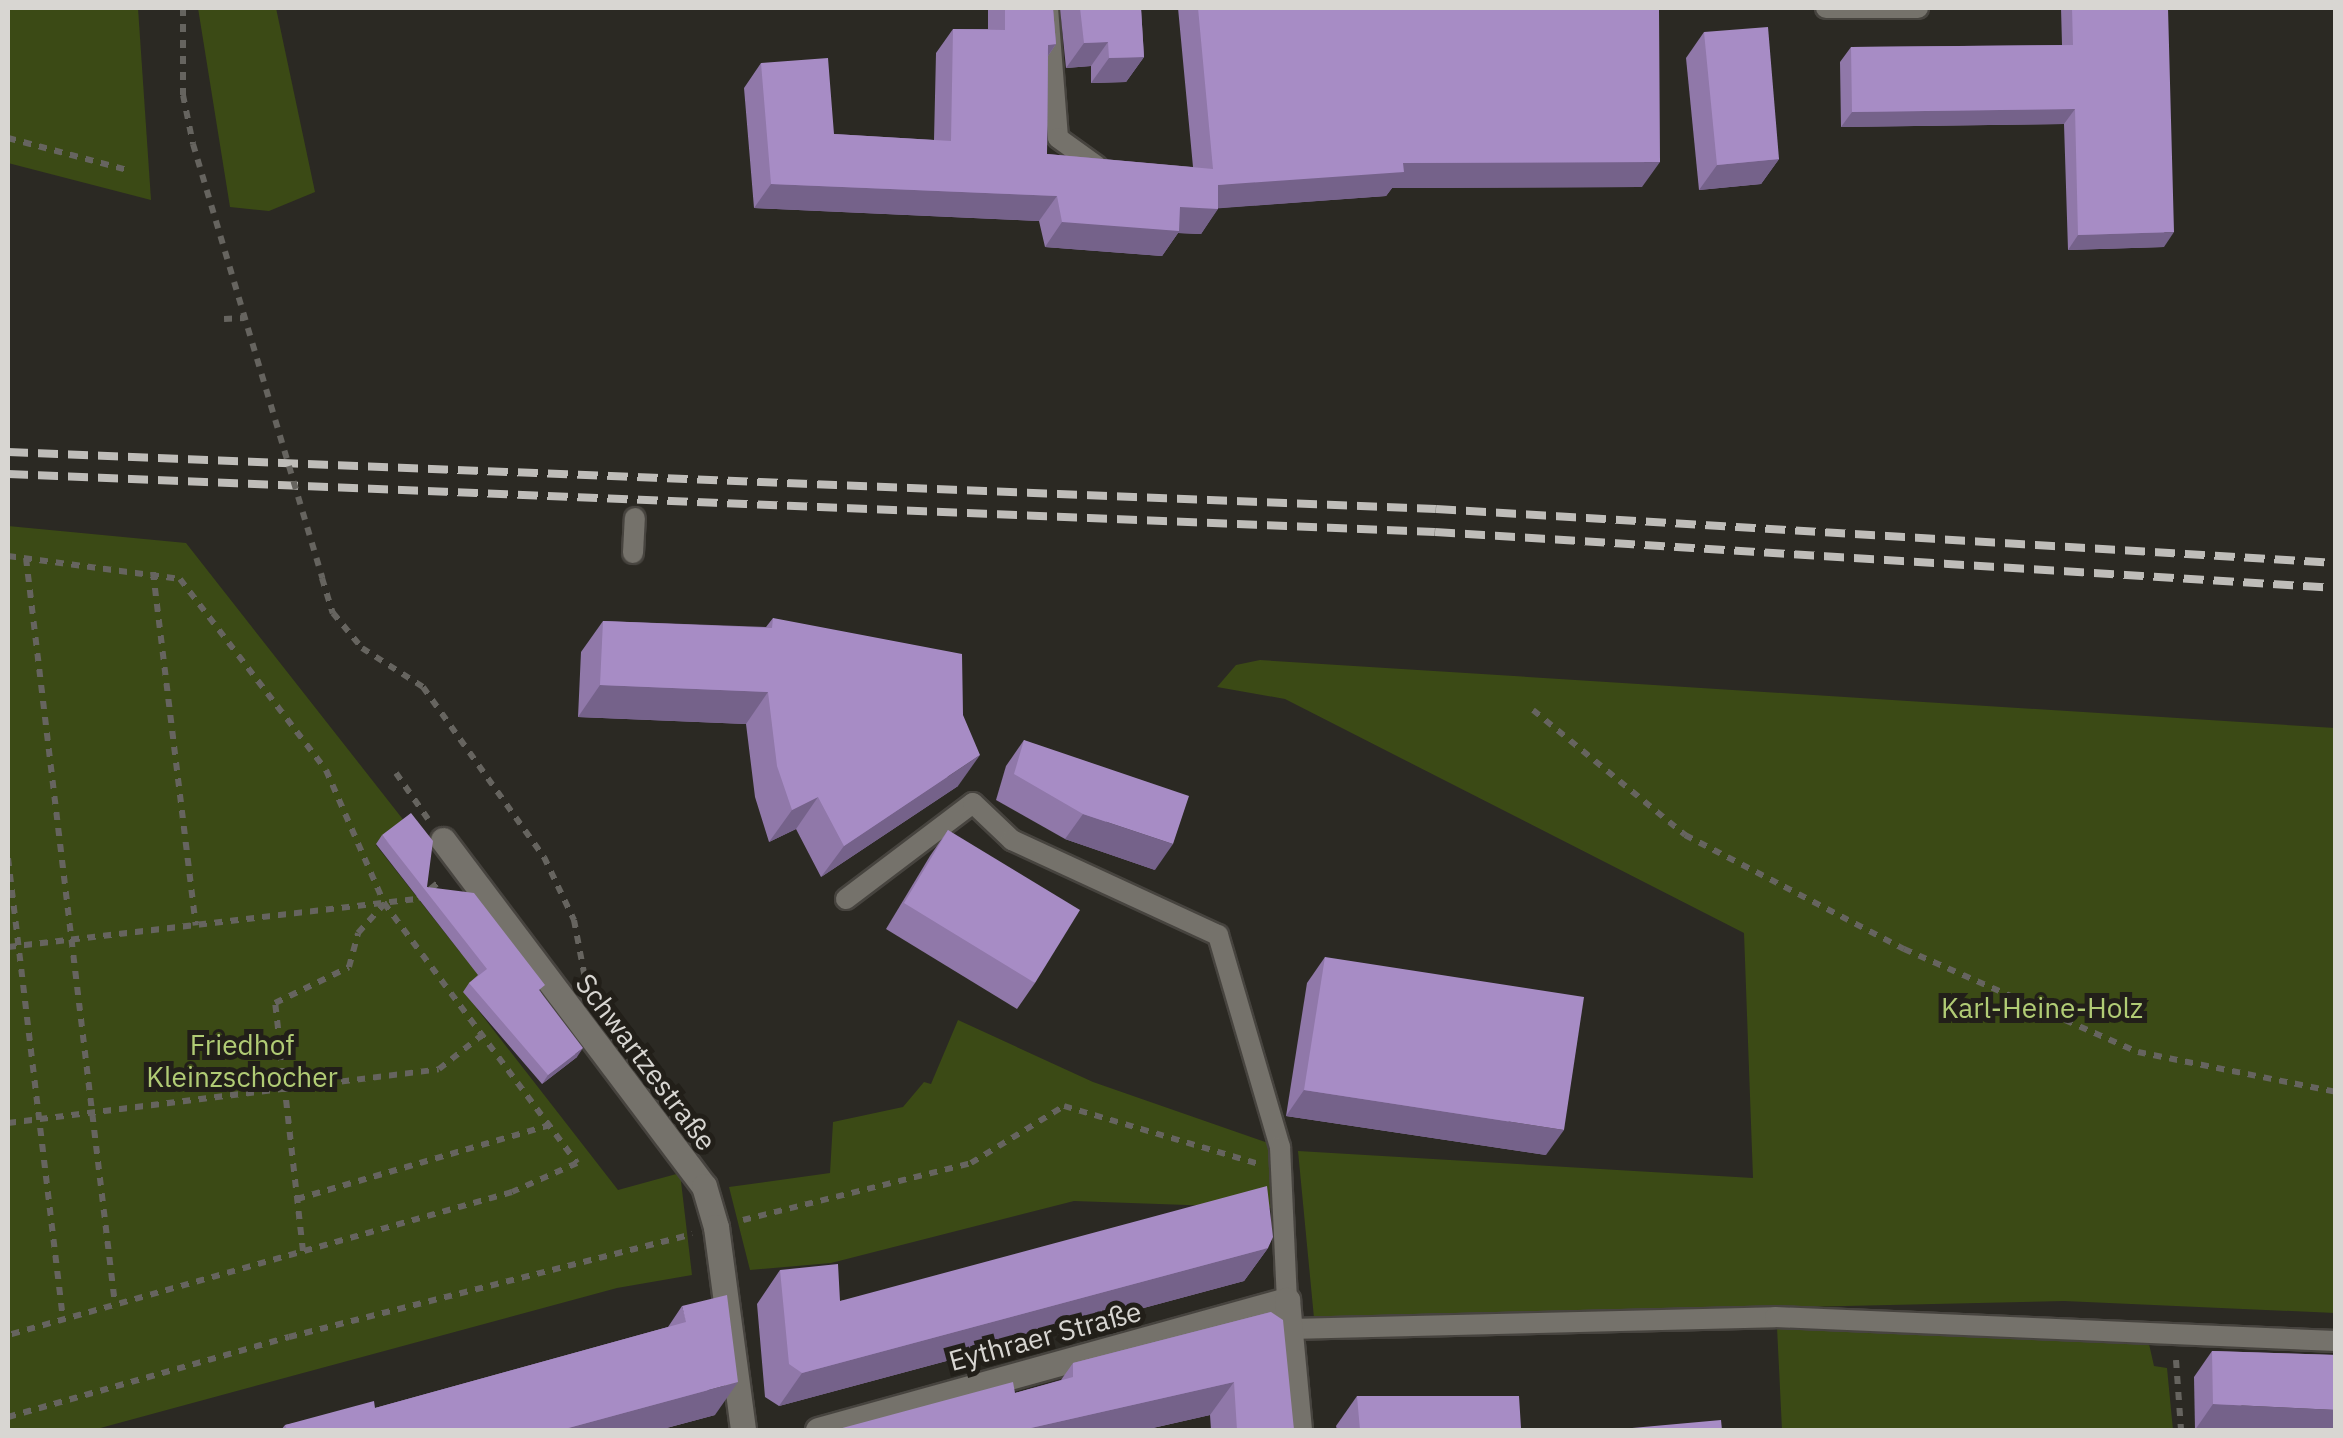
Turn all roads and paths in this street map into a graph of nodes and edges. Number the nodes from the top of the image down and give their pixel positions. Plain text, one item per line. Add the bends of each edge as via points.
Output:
1 (183, 8) edge
2 (1048, 8) edge
3 (1826, 8) edge
4 (1918, 8) edge
5 (8, 138) edge
6 (1097, 166) edge
7 (131, 170) dead end
8 (244, 318) junction
9 (224, 319) dead end
10 (635, 518) dead end
11 (633, 554) dead end
12 (8, 556) edge
13 (26, 558) junction
14 (152, 572) junction
15 (1534, 710) dead end
16 (396, 774) dead end
17 (443, 840) joint
18 (8, 858) edge
19 (461, 864) junction
20 (846, 899) dead end
21 (384, 903) junction
22 (196, 925) junction
23 (74, 939) junction
24 (18, 946) junction
25 (8, 947) edge
26 (587, 986) dead end
27 (482, 1035) junction
28 (284, 1089) junction
29 (2336, 1092) edge
30 (95, 1112) junction
31 (39, 1120) junction
32 (8, 1123) edge
33 (550, 1125) junction
34 (1281, 1169) junction
35 (296, 1199) junction
36 (730, 1223) dead end
37 (688, 1235) dead end
38 (303, 1251) junction
39 (1287, 1300) junction
40 (115, 1304) junction
41 (63, 1318) junction
42 (1290, 1329) junction
43 (2175, 1334) junction
44 (8, 1335) edge
45 (2336, 1341) edge
46 (8, 1417) edge
47 (742, 1430) edge
48 (818, 1430) edge
49 (1300, 1430) edge
50 (2181, 1430) edge

1 - 8 path, bridge via 184,95 193,144
2 - 6 lane via 1058,138
3 - 4 lane
5 - 7 path
8 - 9 path
8 - 26 path, bridge via 333,614 362,648 423,687 544,857 574,920
10 - 11 lane
12 - 13 path
13 - 14 path
13 - 23 path
14 - 21 path via 180,580 326,770
14 - 22 path
15 - 29 path via 1685,835 1904,949 2138,1052
16 - 17 path
17 - 19 street, Schwartzestraße
18 - 24 path
19 - 21 path via 418,899
19 - 47 street, Schwartzestraße via 704,1186 716,1227
20 - 34 lane via 973,803 1012,840 1218,935
21 - 22 path
21 - 27 path
21 - 28 path via 358,933 348,967 275,1003
22 - 23 path
23 - 24 path
23 - 30 path
24 - 25 path
24 - 31 path
27 - 28 path via 439,1069
27 - 33 path
28 - 30 path
28 - 35 path
30 - 31 path
30 - 40 path
31 - 32 path
31 - 41 path
33 - 35 path
33 - 38 path via 578,1162 512,1192
34 - 36 path via 1064,1106 971,1163
34 - 39 lane
35 - 38 path
37 - 46 path via 289,1336
38 - 40 path
39 - 42 street
39 - 48 street, Eythraer Straße
40 - 41 path
41 - 44 path
42 - 43 lane via 1775,1317
42 - 49 street
43 - 45 lane
43 - 50 path

